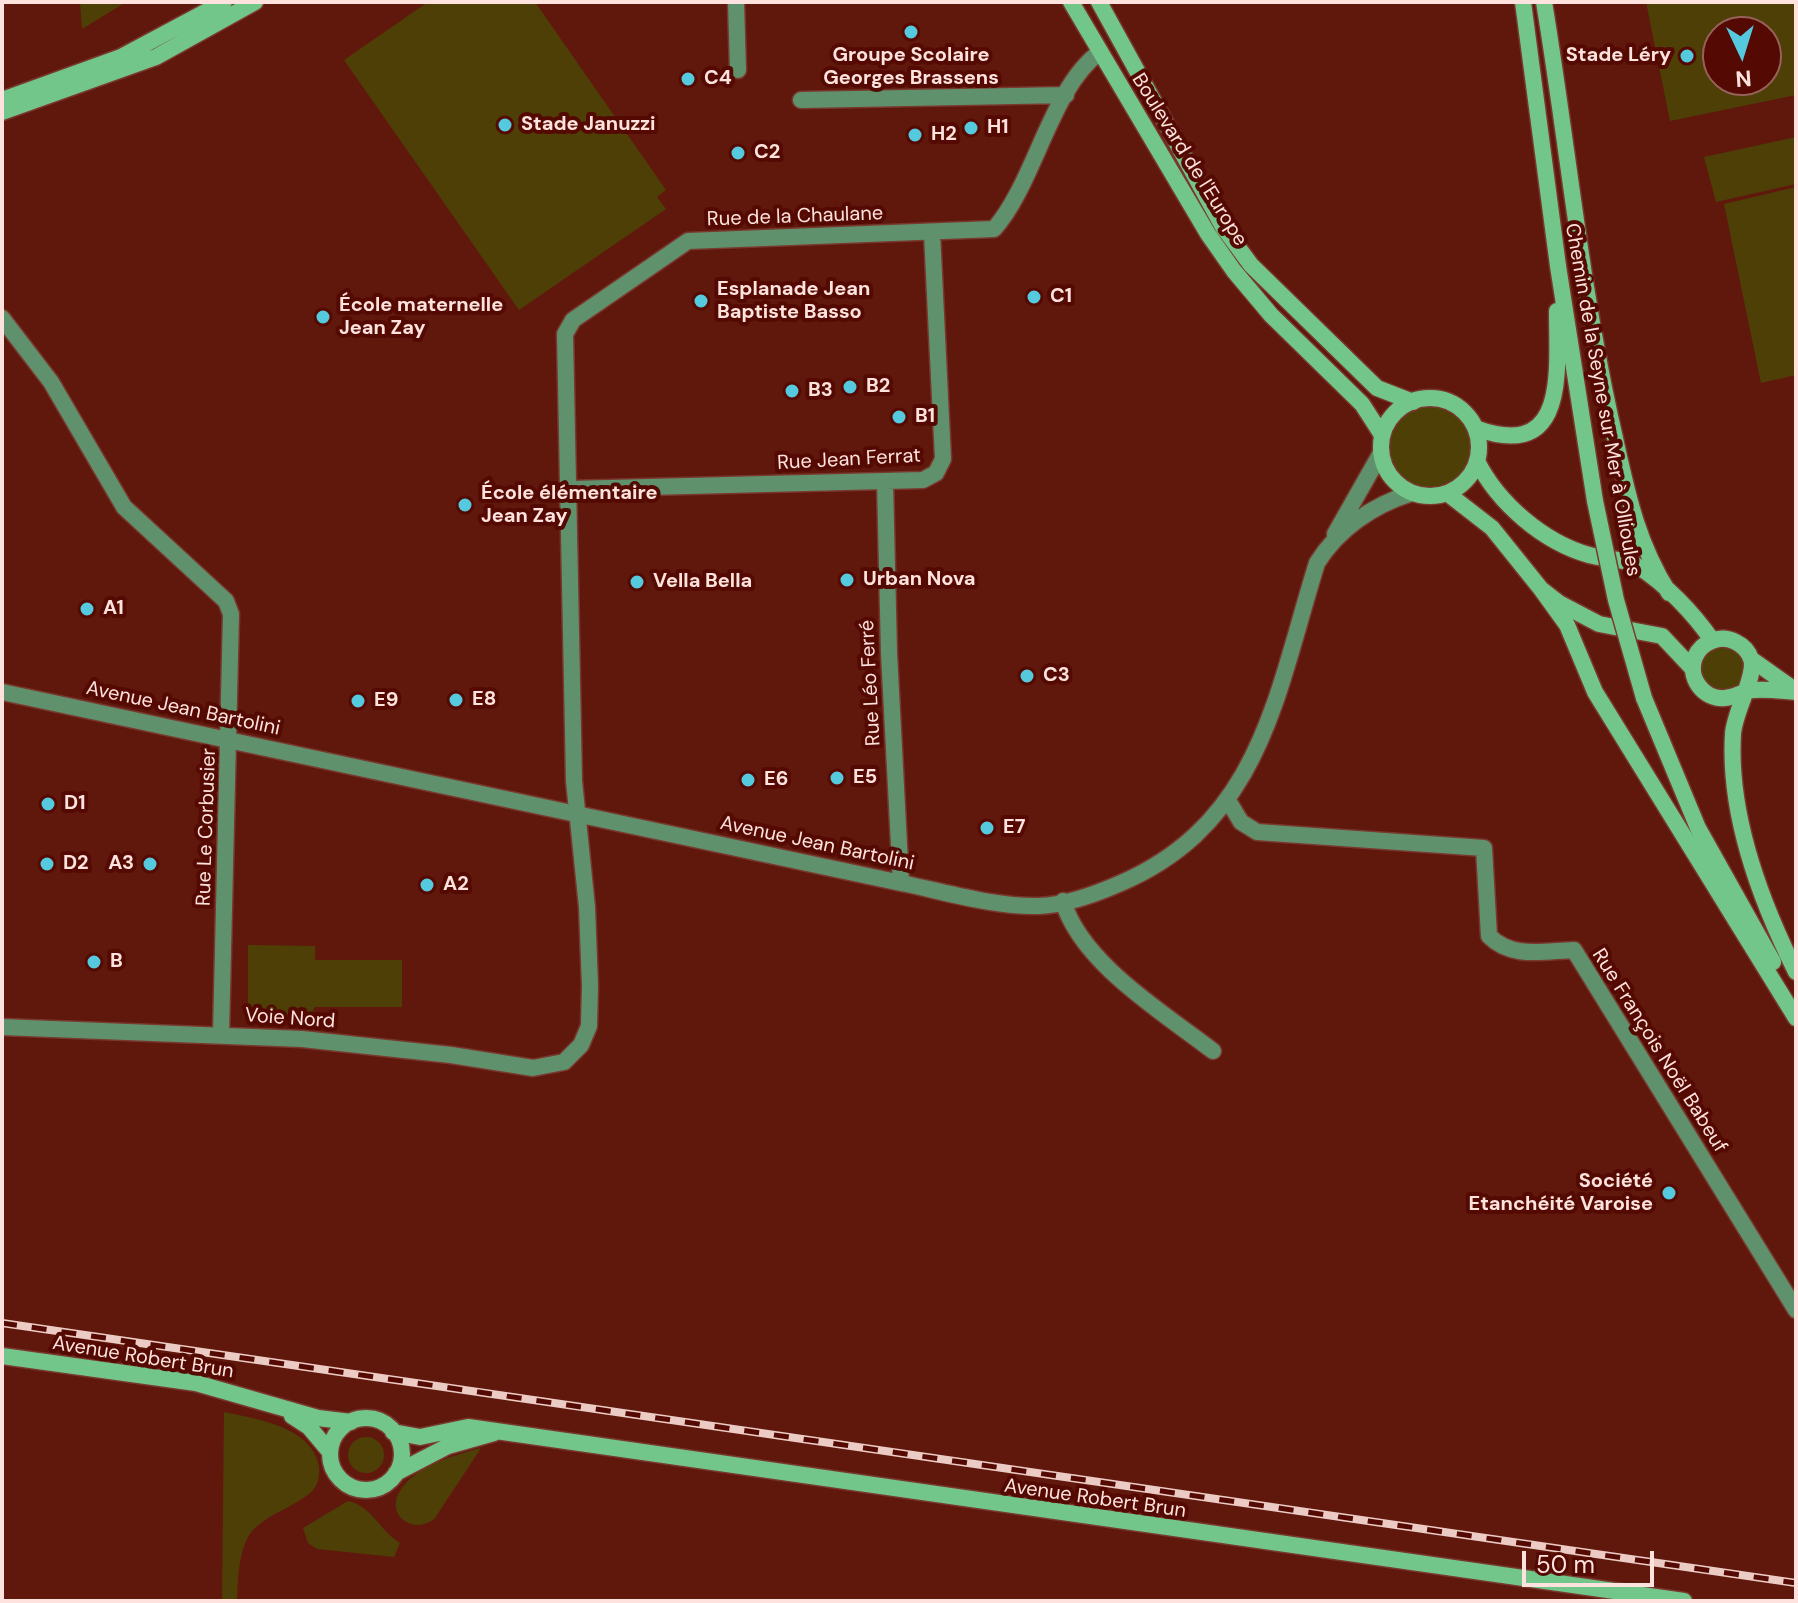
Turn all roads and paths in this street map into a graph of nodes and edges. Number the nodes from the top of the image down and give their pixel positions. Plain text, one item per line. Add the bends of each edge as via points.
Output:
1 (224, 2) edge
2 (255, 2) edge
3 (736, 2) edge
4 (1071, 2) edge
5 (1088, 2) edge
6 (1523, 2) edge
7 (1542, 2) edge
8 (1101, 7) edge
9 (1120, 43) junction
10 (1100, 52) junction
11 (738, 70) dead end
12 (1066, 95) junction
13 (2, 100) edge
14 (801, 100) dead end
15 (2, 112) edge
16 (932, 233) junction
17 (1558, 266) junction
18 (2, 318) edge
19 (1413, 402) junction
20 (1475, 428) junction
21 (1382, 435) junction
22 (1381, 453) junction
23 (1477, 461) junction
24 (885, 481) junction
25 (570, 489) junction
26 (1412, 493) junction
27 (1447, 493) junction
28 (1600, 500) junction
29 (1330, 542) junction
30 (1541, 589) junction
31 (1669, 593) junction
32 (1712, 640) junction
33 (1751, 659) junction
34 (1693, 669) junction
35 (1743, 691) junction
36 (2, 692) edge
37 (1796, 692) edge
38 (1649, 696) junction
39 (230, 739) junction
40 (1229, 802) junction
41 (576, 813) junction
42 (901, 883) junction
43 (1063, 901) junction
44 (1796, 972) edge
45 (1796, 980) edge
46 (1796, 1006) edge
47 (1796, 1018) edge
48 (2, 1027) edge
49 (221, 1034) junction
50 (1213, 1051) dead end
51 (570, 1057) joint
52 (1796, 1310) edge
53 (2, 1356) edge
54 (277, 1406) junction
55 (351, 1422) junction
56 (500, 1431) junction
57 (393, 1432) junction
58 (330, 1452) junction
59 (396, 1473) junction
60 (1678, 1600) edge
61 (1684, 1601) edge

1 - 13 street via 121,57
2 - 15 street via 156,57
3 - 11 street
4 - 10 street, Boulevard de l'Europe
5 - 8 street, Boulevard de l'Europe
6 - 17 street, Chemin de la Seyne sur Mer à Ollioules
7 - 28 street, Chemin de la Seyne sur Mer à Ollioules
7 - 31 street via 1597,357 1632,513 1647,559
8 - 9 street, Boulevard de l'Europe
9 - 10 street
9 - 19 street, Boulevard de l'Europe via 1223,227 1251,265 1377,388
10 - 12 street, Rue de la Chaulane via 1087,61
10 - 21 street, Boulevard de l'Europe via 1234,271 1362,404
12 - 14 street
12 - 16 street, Rue de la Chaulane via 994,229
16 - 24 street, Rue Jean Ferrat via 943,459 936,473 923,480
16 - 25 street, Rue de la Chaulane via 688,241 573,320 565,334
17 - 20 street via 1557,362 1547,418 1537,428 1511,437
17 - 28 street, Chemin de la Seyne sur Mer à Ollioules
18 - 39 street, Rue Le Corbusier via 51,382 124,507 226,601 231,614
19 - 20 street via 1449,403
19 - 21 street via 1393,415
20 - 23 street
21 - 22 street
22 - 26 street via 1391,477
22 - 29 street
23 - 27 street via 1466,481
23 - 31 street via 1508,504 1547,535 1589,555 1638,566
24 - 25 street, Rue Jean Ferrat
24 - 42 street, Rue Léo Ferré
25 - 41 street, Rue de la Chaulane
26 - 27 street
26 - 29 street, Avenue Jean Bartolini via 1380,504
27 - 30 street via 1492,528
28 - 38 street, Chemin de la Seyne sur Mer à Ollioules
29 - 40 street, Avenue Jean Bartolini via 1317,563 1250,766
30 - 34 street via 1599,624 1662,636
30 - 47 street via 1567,625 1595,692
31 - 32 street
32 - 33 street via 1734,641
32 - 34 street via 1698,651
33 - 35 street via 1752,676
33 - 37 street
34 - 35 street via 1699,687 1715,697
35 - 37 street
35 - 44 street via 1733,732 1738,800 1764,899
36 - 39 street, Avenue Jean Bartolini
38 - 45 street, Chemin de la Seyne sur Mer à Ollioules via 1735,880
38 - 46 street, Chemin de la Seyne sur Mer à Ollioules via 1698,828
39 - 41 street, Avenue Jean Bartolini
39 - 49 street, Rue Le Corbusier
40 - 43 street, Avenue Jean Bartolini via 1165,859 1094,895
40 - 52 street, Rue François Noël Babeuf via 1241,822 1257,832 1484,848 1489,936 1512,952 1574,950
41 - 42 street, Avenue Jean Bartolini
41 - 51 street, Rue de la Chaulane via 587,907 590,1006 586,1037
42 - 43 street, Avenue Jean Bartolini via 1001,903 1041,906
43 - 50 street via 1104,965
48 - 49 street, Voie Nord
49 - 51 street, Voie Nord via 407,1050 533,1068
53 - 54 street, Avenue Robert Brun via 196,1383
54 - 55 street, Avenue Robert Brun
54 - 58 street, Avenue Robert Brun via 309,1427
55 - 57 street via 374,1420
55 - 58 street via 336,1434
56 - 57 street, Avenue Robert Brun via 468,1427 420,1437
56 - 59 street, Avenue Robert Brun via 448,1446
56 - 60 street, Avenue Robert Brun
57 - 59 street via 401,1452
58 - 59 street via 339,1478 356,1489 376,1489
60 - 61 street, Avenue Robert Brun

